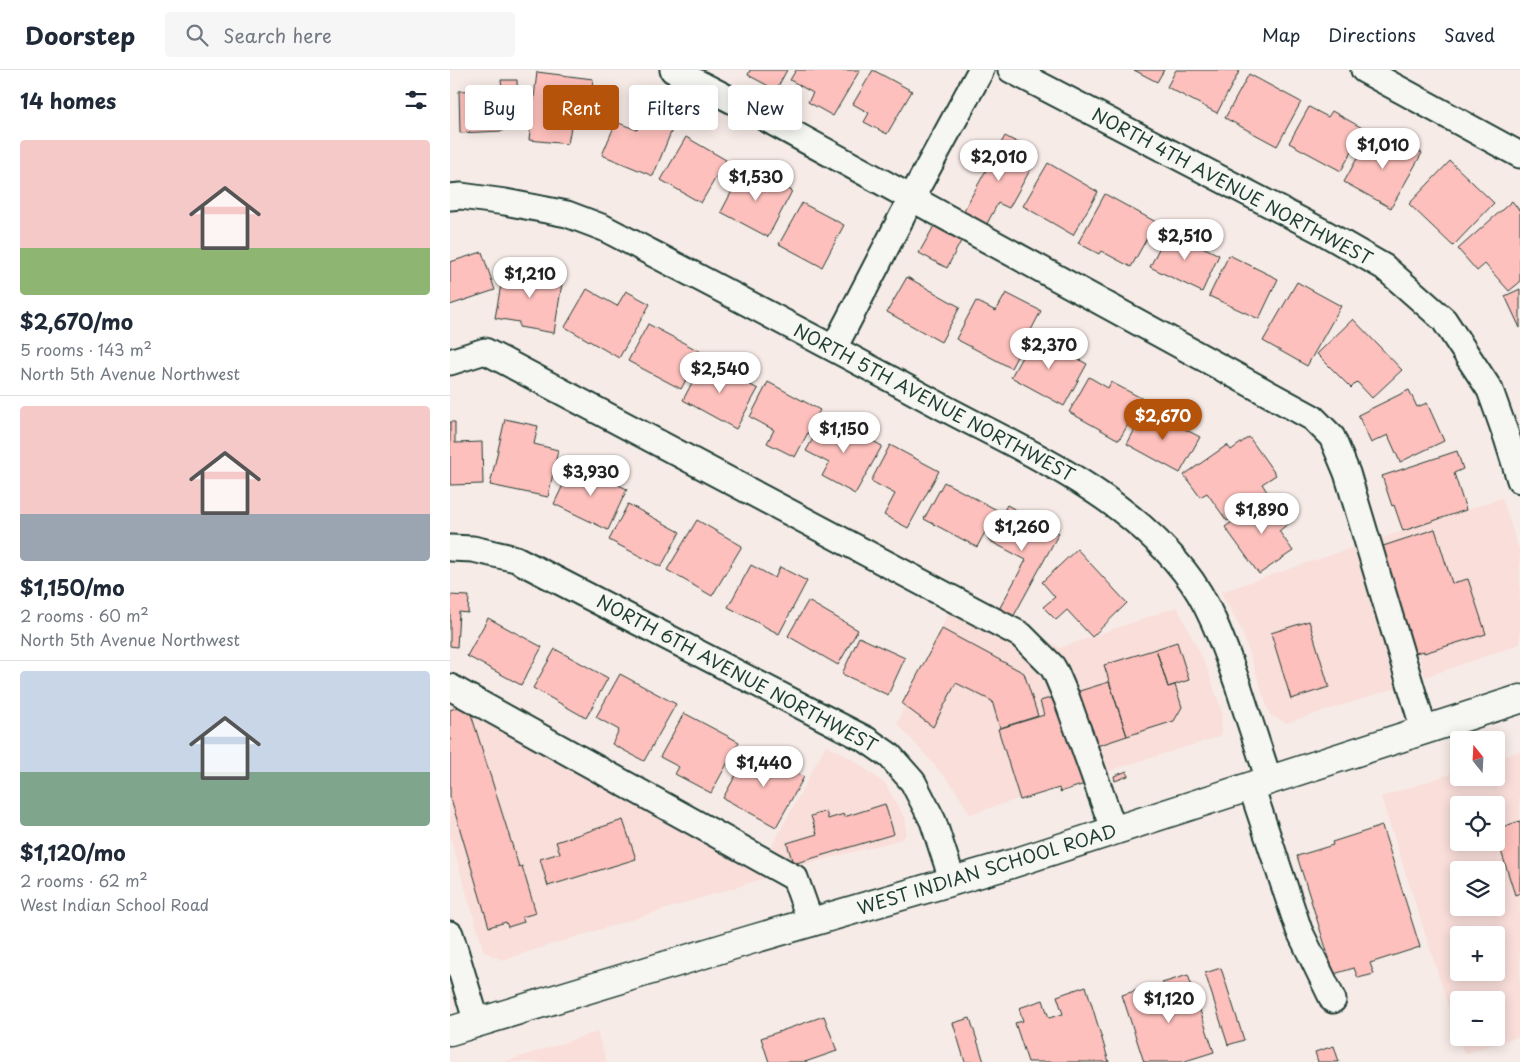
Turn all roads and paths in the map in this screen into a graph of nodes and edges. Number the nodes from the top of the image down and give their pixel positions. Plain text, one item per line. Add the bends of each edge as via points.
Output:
1 (674, 70) edge
2 (981, 70) edge
3 (1010, 70) edge
4 (1364, 70) edge
5 (1520, 155) edge
6 (450, 197) edge
7 (911, 199) junction
8 (834, 348) junction
9 (450, 362) edge
10 (1520, 480) edge
11 (450, 548) edge
12 (450, 687) edge
13 (1520, 699) edge
14 (1424, 730) junction
15 (1260, 783) junction
16 (1114, 831) junction
17 (953, 882) junction
18 (811, 923) junction
19 (450, 934) edge
20 (1333, 1000) dead end
21 (478, 1023) junction
22 (450, 1031) edge

1 - 7 street
2 - 7 street
3 - 10 street, NORTH 4TH AVENUE NORTHWEST via 1323,232 1384,267 1444,320 1490,390
4 - 5 street
6 - 8 street, NORTH 5TH AVENUE NORTHWEST via 505,202 567,214 604,228
7 - 8 street
7 - 14 street via 1280,398 1313,418 1332,437 1347,473
8 - 15 street, NORTH 5TH AVENUE NORTHWEST via 1064,472 1135,519 1185,572 1205,604 1223,643
9 - 16 street via 485,351 1021,634 1056,673
11 - 17 street, NORTH 6TH AVENUE NORTHWEST via 473,549 516,559 867,740 890,756 913,782 933,822
12 - 18 street via 795,878
13 - 14 main road, WEST INDIAN SCHOOL ROAD
14 - 15 main road, WEST INDIAN SCHOOL ROAD
15 - 16 main road, WEST INDIAN SCHOOL ROAD
15 - 20 street, NORTH 5TH AVENUE NORTHWEST via 1299,930
16 - 17 main road, WEST INDIAN SCHOOL ROAD
17 - 18 main road, WEST INDIAN SCHOOL ROAD
18 - 21 main road, WEST INDIAN SCHOOL ROAD
19 - 21 street
21 - 22 main road, WEST INDIAN SCHOOL ROAD

